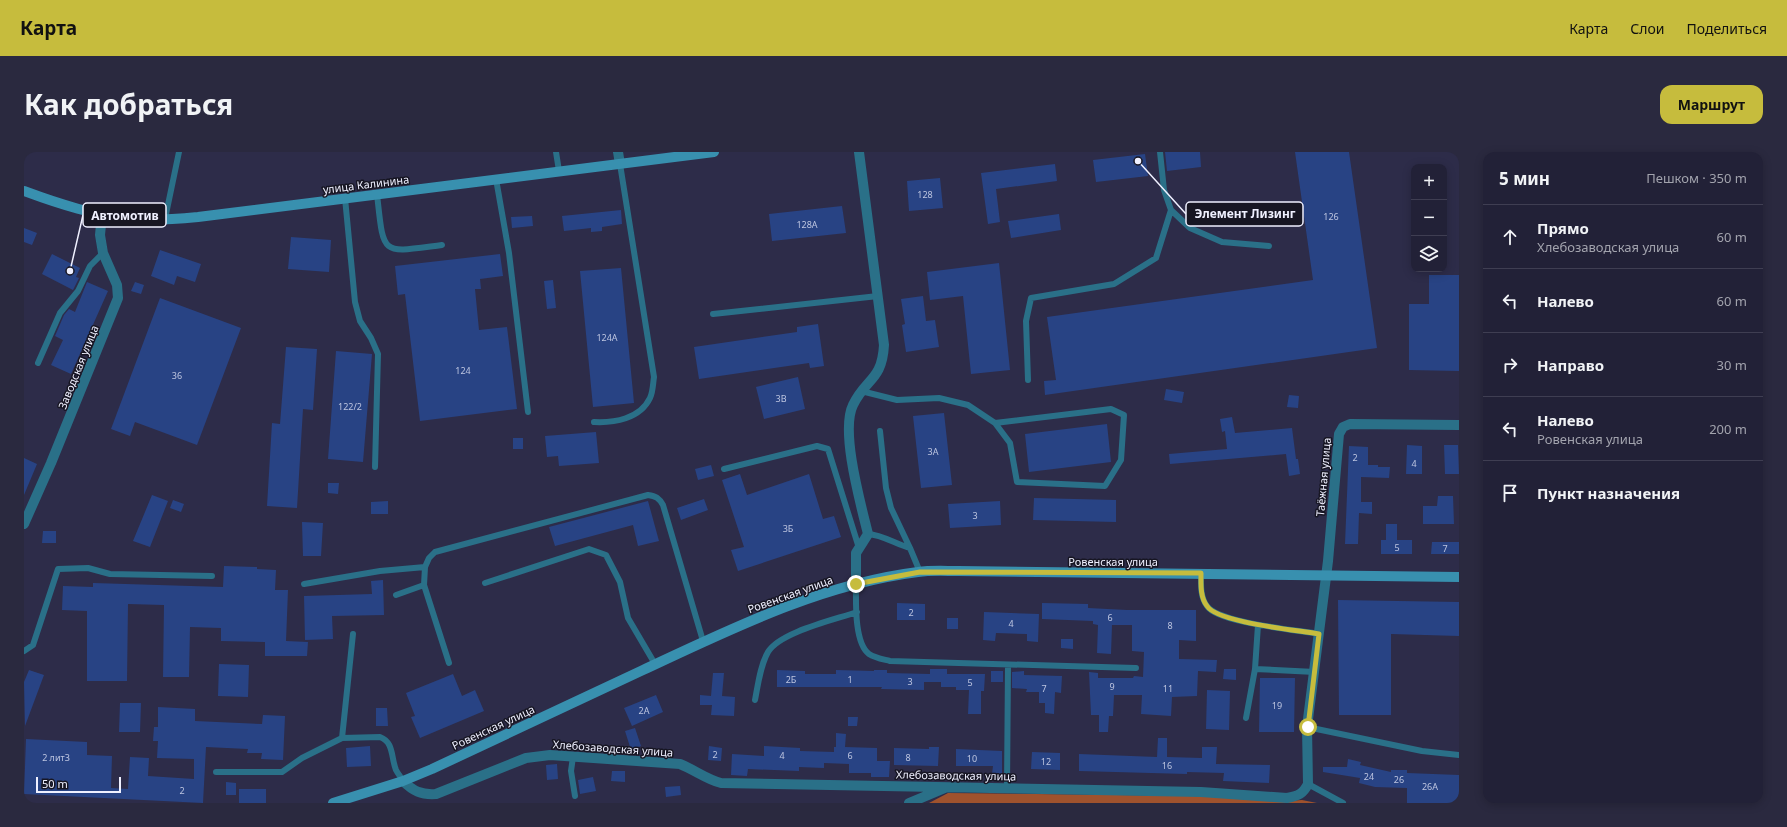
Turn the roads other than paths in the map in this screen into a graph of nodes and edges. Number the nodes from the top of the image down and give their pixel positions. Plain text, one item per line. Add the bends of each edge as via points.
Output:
1 (179, 152) edge
2 (556, 152) edge
3 (618, 152) edge
4 (714, 152) edge
5 (859, 152) edge
6 (1160, 152) edge
7 (620, 164) junction
8 (559, 171) junction
9 (496, 179) junction
10 (24, 191) edge
11 (377, 194) junction
12 (345, 198) junction
13 (1172, 210) junction
14 (102, 214) junction
15 (166, 219) junction
16 (442, 245) dead end
17 (1269, 246) dead end
18 (103, 253) junction
19 (878, 296) junction
20 (713, 314) dead end
21 (38, 363) dead end
22 (1028, 380) dead end
23 (860, 391) junction
24 (528, 412) dead end
25 (594, 422) dead end
26 (995, 423) junction
27 (1459, 425) edge
28 (880, 431) dead end
29 (375, 467) dead end
30 (724, 469) dead end
31 (24, 524) edge
32 (868, 534) junction
33 (859, 548) junction
34 (910, 548) junction
35 (425, 567) junction
36 (920, 572) junction
37 (1201, 573) junction
38 (1325, 574) junction
39 (212, 576) dead end
40 (1459, 576) edge
41 (484, 583) dead end
42 (304, 584) dead end
43 (856, 584) junction
44 (424, 585) junction
45 (396, 595) dead end
46 (857, 612) junction
47 (1258, 625) junction
48 (352, 634) dead end
49 (1319, 634) junction
50 (703, 641) junction
51 (24, 651) edge
52 (449, 663) dead end
53 (655, 664) junction
54 (1008, 665) junction
55 (1136, 668) dead end
56 (1254, 670) junction
57 (1315, 672) junction
58 (755, 700) dead end
59 (1246, 718) dead end
60 (1308, 727) junction
61 (342, 738) junction
62 (1459, 755) edge
63 (573, 757) junction
64 (216, 772) dead end
65 (403, 781) junction
66 (1308, 784) junction
67 (949, 786) junction
68 (1007, 788) junction
69 (575, 796) dead end
70 (333, 803) edge
71 (909, 803) edge
72 (1343, 803) edge

1 - 15 lane
2 - 8 lane
3 - 7 street
4 - 7 main road, улица Калинина
5 - 19 street
6 - 13 lane via 1164,190
7 - 8 main road, улица Калинина
7 - 25 lane via 654,377 650,398 636,414 609,423
8 - 9 main road, улица Калинина
9 - 11 main road, улица Калинина
9 - 24 lane via 509,253
10 - 14 main road, улица Калинина via 54,202
11 - 12 main road, улица Калинина
11 - 16 lane via 386,246 400,250
12 - 15 main road, улица Калинина
12 - 29 lane via 355,302 360,321 378,354
13 - 17 lane via 1190,228 1222,242
13 - 22 lane via 1156,258 1114,284 1031,298 1026,321
14 - 15 main road, улица Калинина via 133,219
14 - 18 street, Заводская улица via 100,235
18 - 21 lane via 90,266 78,291 60,313
18 - 31 street, Заводская улица via 117,285 118,298
19 - 20 lane
19 - 23 street via 884,345 883,361 875,377
23 - 26 lane via 897,400 939,398 968,404
23 - 32 street via 852,407 849,425 854,479
26 - 26 lane via 1010,443 1018,482 1105,486 1122,460 1124,415 1111,409
27 - 38 street, Таёжная улица via 1350,424 1343,427 1339,434
28 - 34 lane via 886,488
30 - 33 lane via 817,446 828,449
32 - 33 street
32 - 34 lane via 880,535 894,544
33 - 43 street via 856,554
34 - 36 lane
35 - 42 lane via 380,571
35 - 44 lane
35 - 50 lane via 435,552 648,495 655,496 663,505
36 - 37 main road, Ровенская улица
36 - 43 main road, Ровенская улица
37 - 38 main road, Ровенская улица
37 - 47 lane via 1202,594 1208,608 1216,614
38 - 40 main road, Ровенская улица
38 - 49 street
39 - 51 lane via 110,574 88,568 58,569 33,645
41 - 53 lane via 589,549 606,555 620,582 628,618
43 - 46 lane
43 - 50 main road, Ровенская улица via 787,606
44 - 45 lane
44 - 52 lane
46 - 54 lane via 860,639 867,653 874,657 890,661
46 - 58 lane via 792,634 772,647 764,662
47 - 49 lane
47 - 56 lane
48 - 61 lane
49 - 57 street
50 - 53 main road, Ровенская улица
53 - 65 main road, Ровенская улица
54 - 55 lane
54 - 68 lane
56 - 57 lane
56 - 59 lane
57 - 60 street
60 - 62 lane via 1422,751
60 - 66 street
61 - 64 lane via 302,758 282,772
61 - 65 lane via 384,739 390,745 396,769
63 - 65 street, Хлебозаводская улица via 550,755 526,758 436,794 414,791
63 - 67 street, Хлебозаводская улица via 680,764 721,783
63 - 69 lane
65 - 70 main road, Ровенская улица
66 - 68 street, Хлебозаводская улица via 1305,791 1298,796 1287,798 1201,792
66 - 72 lane
67 - 68 street, Хлебозаводская улица
67 - 71 street

